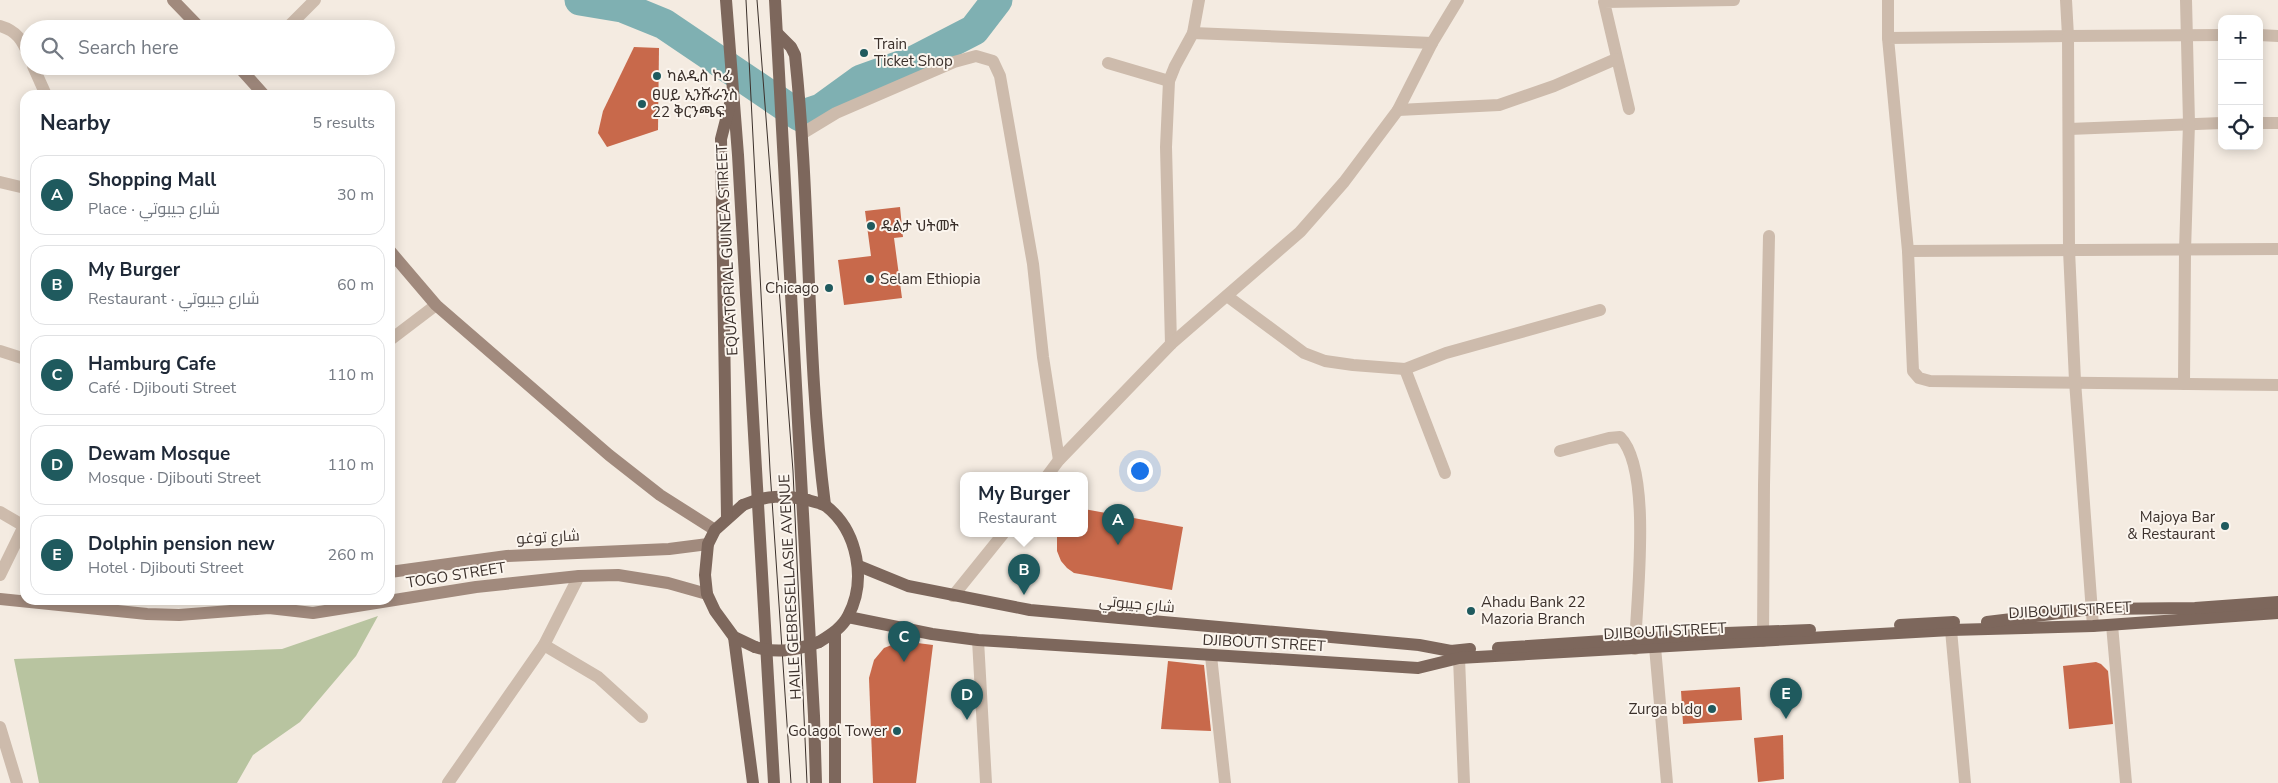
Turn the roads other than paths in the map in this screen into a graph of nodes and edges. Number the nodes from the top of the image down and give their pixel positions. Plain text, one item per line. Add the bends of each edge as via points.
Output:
1 (173, 0) edge
2 (315, 0) edge
3 (726, 0) edge
4 (775, 0) edge
5 (1199, 0) edge
6 (1458, 0) edge
7 (1734, 0) edge
8 (1888, 0) edge
9 (2066, 0) edge
10 (2186, 0) edge
11 (1604, 1) edge
12 (192, 20) edge
13 (295, 20) edge
14 (0, 26) edge
15 (1193, 33) junction
16 (777, 34) junction
17 (2186, 34) junction
18 (2218, 34) edge
19 (2263, 35) edge
20 (2068, 36) junction
21 (2278, 36) edge
22 (20, 37) edge
23 (1888, 38) junction
24 (1432, 43) junction
25 (1616, 59) junction
26 (1108, 63) dead end
27 (37, 75) edge
28 (248, 75) edge
29 (1169, 81) junction
30 (44, 90) edge
31 (260, 90) edge
32 (732, 97) junction
33 (1629, 109) dead end
34 (1398, 110) junction
35 (2189, 123) junction
36 (2218, 123) edge
37 (2263, 123) edge
38 (2278, 123) edge
39 (802, 127) junction
40 (2069, 130) junction
41 (0, 182) edge
42 (20, 187) edge
43 (1769, 236) dead end
44 (2278, 249) edge
45 (2069, 250) junction
46 (1908, 251) junction
47 (2185, 251) junction
48 (395, 257) edge
49 (1227, 296) junction
50 (436, 306) junction
51 (1600, 310) dead end
52 (395, 336) edge
53 (1171, 344) junction
54 (0, 351) edge
55 (20, 357) edge
56 (1405, 369) junction
57 (2075, 381) junction
58 (2184, 384) junction
59 (2278, 385) edge
60 (1560, 451) dead end
61 (1059, 460) junction
62 (1050, 472) edge
63 (1445, 473) dead end
64 (825, 506) junction
65 (0, 512) edge
66 (727, 517) junction
67 (20, 523) edge
68 (715, 530) junction
69 (20, 536) edge
70 (1001, 537) edge
71 (708, 544) junction
72 (858, 566) junction
73 (395, 571) edge
74 (0, 575) edge
75 (580, 576) junction
76 (707, 594) junction
77 (953, 596) junction
78 (0, 598) edge
79 (20, 600) edge
80 (395, 600) edge
81 (2278, 602) edge
82 (64, 605) edge
83 (274, 605) edge
84 (363, 605) edge
85 (270, 608) junction
86 (2092, 609) junction
87 (2278, 613) edge
88 (848, 617) junction
89 (2112, 625) junction
90 (2093, 626) junction
91 (1951, 630) junction
92 (835, 632) junction
93 (734, 637) junction
94 (1763, 637) junction
95 (978, 640) junction
96 (1635, 644) junction
97 (544, 645) junction
98 (1418, 645) joint
99 (1656, 647) junction
100 (1211, 656) junction
101 (1460, 658) junction
102 (642, 717) dead end
103 (0, 727) edge
104 (17, 783) edge
105 (448, 783) edge
106 (753, 783) edge
107 (774, 783) edge
108 (816, 783) edge
109 (835, 783) edge
110 (986, 783) edge
111 (1225, 783) edge
112 (1464, 783) edge
113 (1667, 783) edge
114 (1965, 783) edge
115 (2126, 783) edge

1 - 12 street
2 - 13 street
3 - 32 main road, EQUATORIAL GUINEA STREET
4 - 16 main road
5 - 15 street
6 - 24 street
7 - 11 street
8 - 23 street
9 - 20 street
10 - 17 street
11 - 25 street
14 - 22 street via 11,29
15 - 24 street
15 - 29 street
16 - 39 main road via 791,46 795,56
16 - 108 main road, HAILE GEBRESELLASIE AVENUE
17 - 18 street
17 - 20 street
17 - 35 street
19 - 21 street
20 - 23 street
20 - 40 street
23 - 46 street
24 - 34 street
25 - 33 street
25 - 34 street via 1499,105
26 - 29 street
27 - 30 street
28 - 31 street
29 - 53 street via 1166,148
32 - 66 main road via 721,139
32 - 107 main road, EQUATORIAL GUINEA STREET
34 - 49 street via 1344,182 1300,232
35 - 36 street
35 - 40 street
35 - 47 street
37 - 38 street
39 - 61 street via 954,62 976,56 993,61 1000,76 1033,264
39 - 64 main road via 817,444
40 - 45 street
41 - 42 street
43 - 94 street
44 - 47 street
45 - 46 street
45 - 47 street
45 - 57 street
46 - 57 street via 1912,364 1919,378 1930,381
47 - 58 street
48 - 50 street
49 - 53 street
49 - 56 street via 1304,353 1325,361
50 - 52 street
50 - 68 street via 608,455 660,495
51 - 56 street via 1446,353
53 - 61 street
54 - 55 street
56 - 63 street
57 - 58 street
57 - 86 street
58 - 59 street
60 - 96 street via 1620,437 1633,459 1641,500
61 - 62 street
64 - 66 main road, bridge via 775,495 743,504
64 - 72 main road via 846,529
65 - 67 street
66 - 68 main road
68 - 71 main road
69 - 74 street
70 - 77 street
71 - 73 street, شارع توغو via 669,549 508,556
71 - 76 main road
72 - 77 main road, شارع جيبوتي via 908,586
72 - 88 main road via 856,593
75 - 76 street, TOGO STREET via 618,576 668,583
75 - 80 street, TOGO STREET
75 - 97 street
76 - 93 main road
77 - 98 main road, شارع جيبوتي via 1030,610
78 - 79 street, TOGO STREET
81 - 86 main road, DJIBOUTI STREET via 2195,608
82 - 85 street, TOGO STREET via 179,615
83 - 85 street
84 - 85 street, TOGO STREET via 313,613
86 - 90 street
86 - 94 main road, DJIBOUTI STREET via 1994,622 1928,623
87 - 89 main road, DJIBOUTI STREET
88 - 92 main road
88 - 95 main road, DJIBOUTI STREET
89 - 90 main road, DJIBOUTI STREET
89 - 115 street
90 - 91 main road, DJIBOUTI STREET
91 - 94 main road, DJIBOUTI STREET
91 - 114 street
92 - 93 main road, bridge via 819,642 786,651 768,651
92 - 109 main road
93 - 106 main road
94 - 96 main road, DJIBOUTI STREET
94 - 99 main road, DJIBOUTI STREET
95 - 100 main road, DJIBOUTI STREET
95 - 110 street
96 - 98 main road, DJIBOUTI STREET via 1451,651
96 - 99 main road, DJIBOUTI STREET
96 - 101 main road, DJIBOUTI STREET
97 - 102 street via 598,677
97 - 105 street
99 - 113 street
100 - 101 main road, DJIBOUTI STREET via 1418,668
100 - 111 street
101 - 112 street
103 - 104 street

